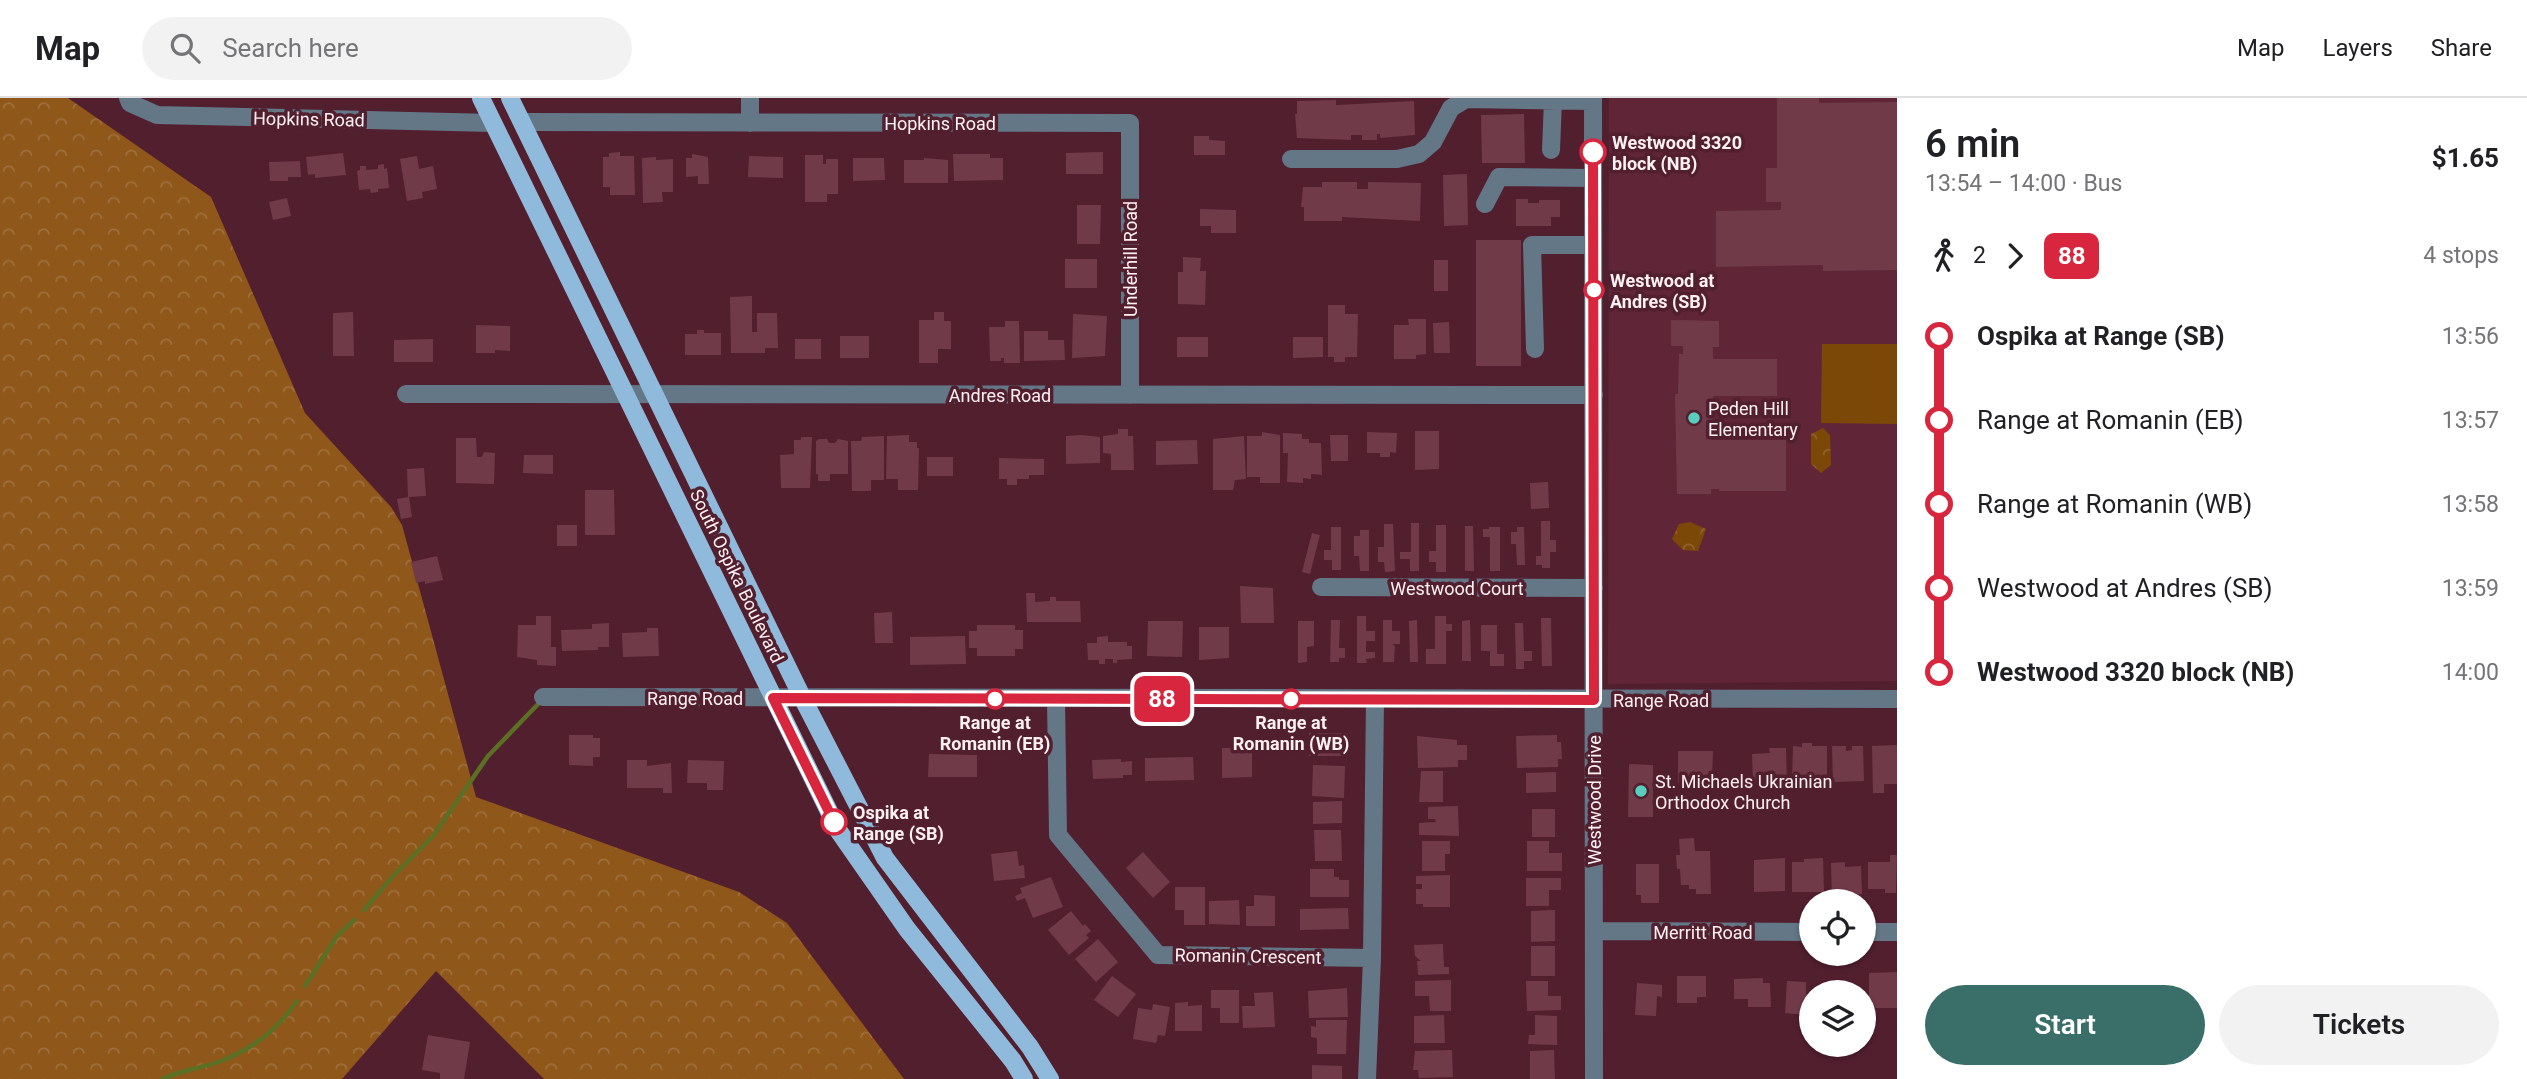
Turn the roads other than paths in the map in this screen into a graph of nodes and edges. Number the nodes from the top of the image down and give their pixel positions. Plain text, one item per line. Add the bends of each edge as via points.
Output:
1 (481, 98) edge
2 (510, 98) edge
3 (750, 98) edge
4 (129, 100) edge
5 (1553, 100) junction
6 (1593, 100) edge
7 (522, 122) junction
8 (492, 123) junction
9 (750, 123) junction
10 (1130, 123) joint
11 (1551, 150) dead end
12 (1291, 159) dead end
13 (1594, 178) junction
14 (1485, 204) dead end
15 (1594, 245) junction
16 (1535, 349) dead end
17 (406, 394) dead end
18 (625, 394) junction
19 (655, 394) junction
20 (1130, 395) junction
21 (1594, 396) junction
22 (1321, 587) dead end
23 (1594, 588) junction
24 (543, 697) dead end
25 (773, 698) junction
26 (803, 699) junction
27 (1056, 699) junction
28 (1375, 699) junction
29 (1897, 699) edge
30 (1594, 700) junction
31 (1594, 931) junction
32 (1799, 932) edge
33 (1876, 932) edge
34 (1897, 932) edge
35 (1372, 958) junction
36 (1024, 1079) edge
37 (1050, 1079) edge
38 (1367, 1079) edge
39 (1594, 1079) edge

1 - 8 main road, South Ospika Boulevard
2 - 7 main road, South Ospika Boulevard
3 - 9 street
4 - 8 street, Hopkins Road via 157,115
5 - 6 street, Westwood Drive
5 - 11 street
5 - 12 street, Westwood Drive via 1466,99 1451,108 1433,142 1419,153 1397,159
6 - 13 street, Westwood Drive
7 - 9 street, Hopkins Road
7 - 19 main road, South Ospika Boulevard
8 - 18 main road, South Ospika Boulevard
9 - 10 street, Hopkins Road
10 - 20 street, Underhill Road
13 - 14 street via 1499,177
13 - 15 street, Westwood Drive
15 - 16 street via 1532,245
15 - 21 street, Westwood Drive
17 - 18 street, Andres Road
18 - 19 street, Andres Road
18 - 25 main road, South Ospika Boulevard
19 - 20 street, Andres Road
19 - 26 main road, South Ospika Boulevard
20 - 21 street, Andres Road
21 - 23 street, Westwood Drive
22 - 23 street, Westwood Court
23 - 30 street, Westwood Drive
24 - 25 street, Range Road
25 - 26 street, Range Road
25 - 36 main road, South Ospika Boulevard via 838,830 906,929
26 - 27 street, Range Road
26 - 37 main road, South Ospika Boulevard via 886,858
27 - 28 street, Range Road
27 - 35 street, Romanin Crescent via 1058,835 1158,955
28 - 30 street, Range Road
28 - 35 street
29 - 30 street, Range Road
30 - 31 street, Westwood Drive
31 - 32 street, Merritt Road
31 - 39 street, Westwood Drive
33 - 34 street
35 - 38 street

